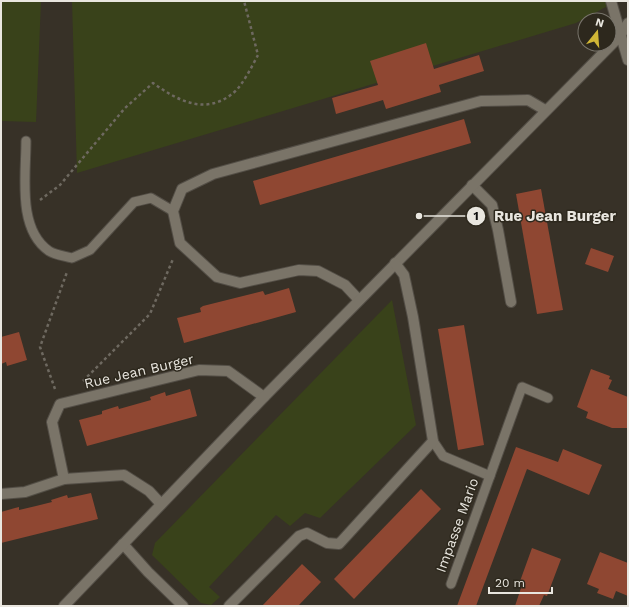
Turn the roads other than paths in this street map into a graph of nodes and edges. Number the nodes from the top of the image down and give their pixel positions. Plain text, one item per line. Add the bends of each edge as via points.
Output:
1 (610, 1) edge
2 (628, 23) edge
3 (620, 36) junction
4 (628, 60) edge
5 (545, 110) junction
6 (26, 141) dead end
7 (472, 186) junction
8 (173, 210) junction
9 (395, 263) junction
10 (359, 300) junction
11 (511, 302) dead end
12 (264, 397) junction
13 (548, 398) dead end
14 (433, 441) junction
15 (490, 476) junction
16 (64, 479) junction
17 (1, 494) edge
18 (161, 504) junction
19 (123, 544) junction
20 (451, 584) dead end
21 (64, 606) edge
22 (183, 606) edge
23 (229, 606) edge

1 - 3 street
2 - 3 street
3 - 4 street
3 - 5 street
5 - 7 street
5 - 8 street via 528,100 481,101 213,174 182,190
6 - 8 lane via 26,209 32,232 49,251 72,258 90,250 134,202 151,198
7 - 9 street
7 - 11 street via 492,205
8 - 10 street via 180,243 217,277 240,283 299,270 318,271 345,285
9 - 10 street
9 - 14 street via 404,275 413,317
10 - 12 street
12 - 16 street, Rue Jean Burger via 228,372 199,370 60,404 52,422
12 - 18 street
13 - 15 lane, Impasse Mario via 522,387
14 - 15 lane, Impasse Mario via 443,456
14 - 23 street via 339,544 327,543 307,533 299,536
15 - 20 lane, Impasse Mario
16 - 17 street via 25,492
16 - 18 street via 124,475 149,491
18 - 19 street
19 - 21 street
19 - 22 street

